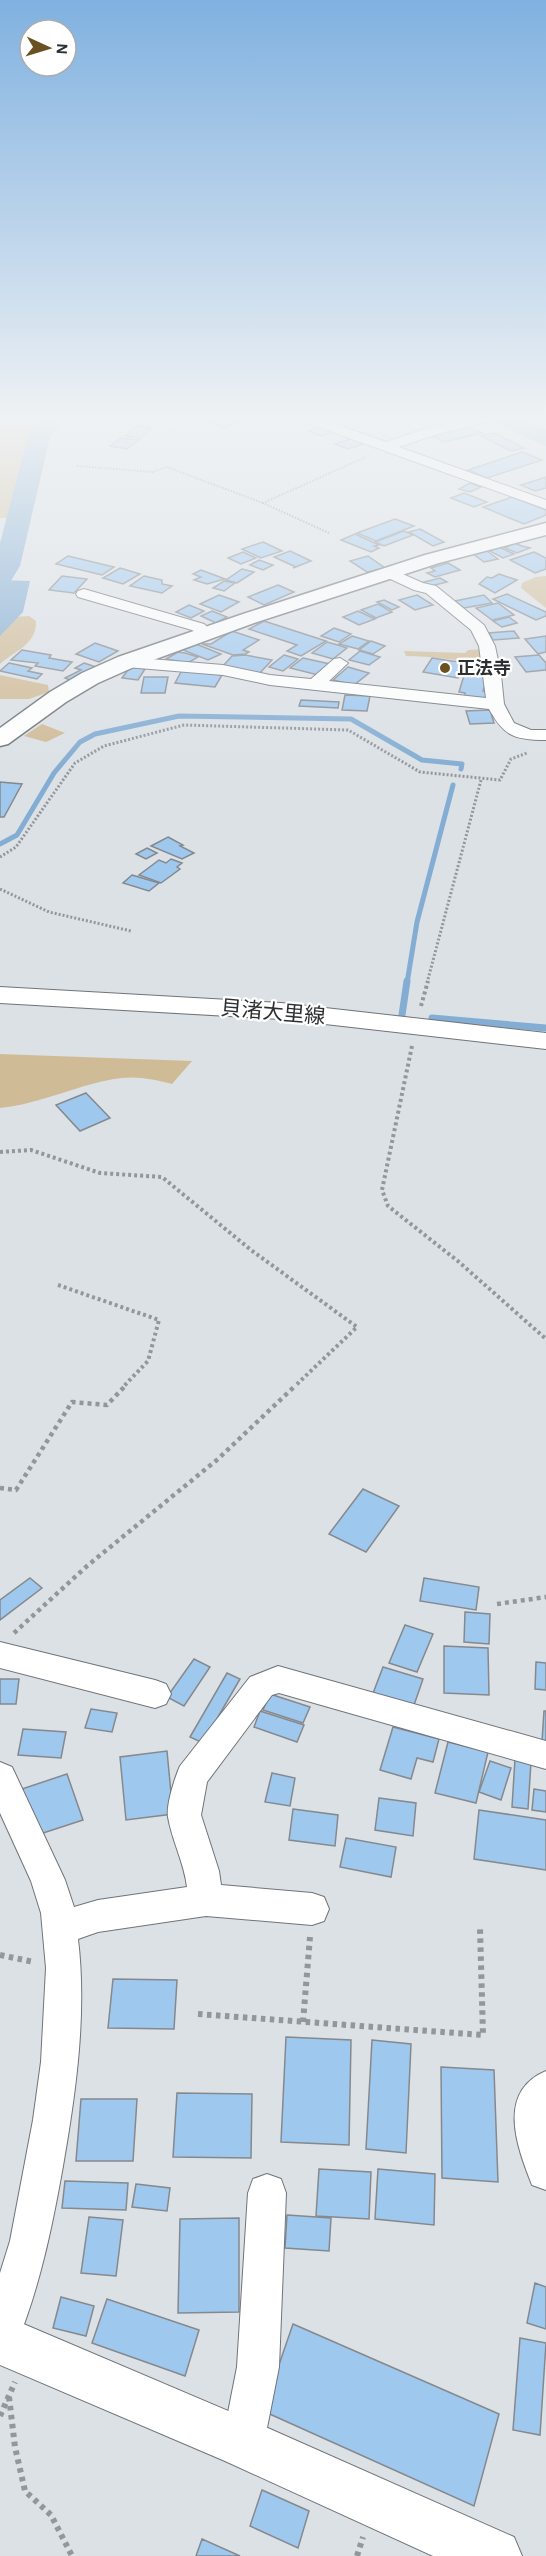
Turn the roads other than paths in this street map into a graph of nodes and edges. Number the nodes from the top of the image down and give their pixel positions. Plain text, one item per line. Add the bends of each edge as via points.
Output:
1 (516, 536) edge
2 (389, 573) junction
3 (84, 594) dead end
4 (206, 633) junction
5 (126, 662) junction
6 (340, 663) dead end
7 (315, 685) junction
8 (495, 704) junction
9 (546, 735) edge
10 (0, 739) edge
11 (0, 995) edge
12 (546, 1041) edge
13 (4, 1646) edge
14 (155, 1694) dead end
15 (546, 1755) edge
16 (0, 1777) edge
17 (206, 1900) junction
18 (312, 1909) road end
19 (60, 1928) junction
20 (546, 2090) edge
21 (546, 2171) edge
22 (267, 2193) dead end
23 (0, 2337) edge
24 (243, 2443) junction
25 (495, 2556) edge

1 - 2 main road
2 - 4 main road
2 - 8 street via 431,590 478,628 488,646
3 - 4 street via 170,618
4 - 5 main road
5 - 7 street via 224,670
5 - 10 main road via 79,684
6 - 7 street
7 - 8 street
8 - 9 street via 507,726 529,735
11 - 12 street, 貝渚大里線 via 281,1011
13 - 14 street
15 - 17 street via 278,1679 261,1686 192,1776 184,1815 202,1871
16 - 19 street via 48,1880
17 - 18 street
17 - 19 street via 98,1916
19 - 23 street via 64,1968 52,2120 30,2241
20 - 21 street via 534,2103 535,2144
22 - 24 street via 258,2367
23 - 24 street
24 - 25 street

